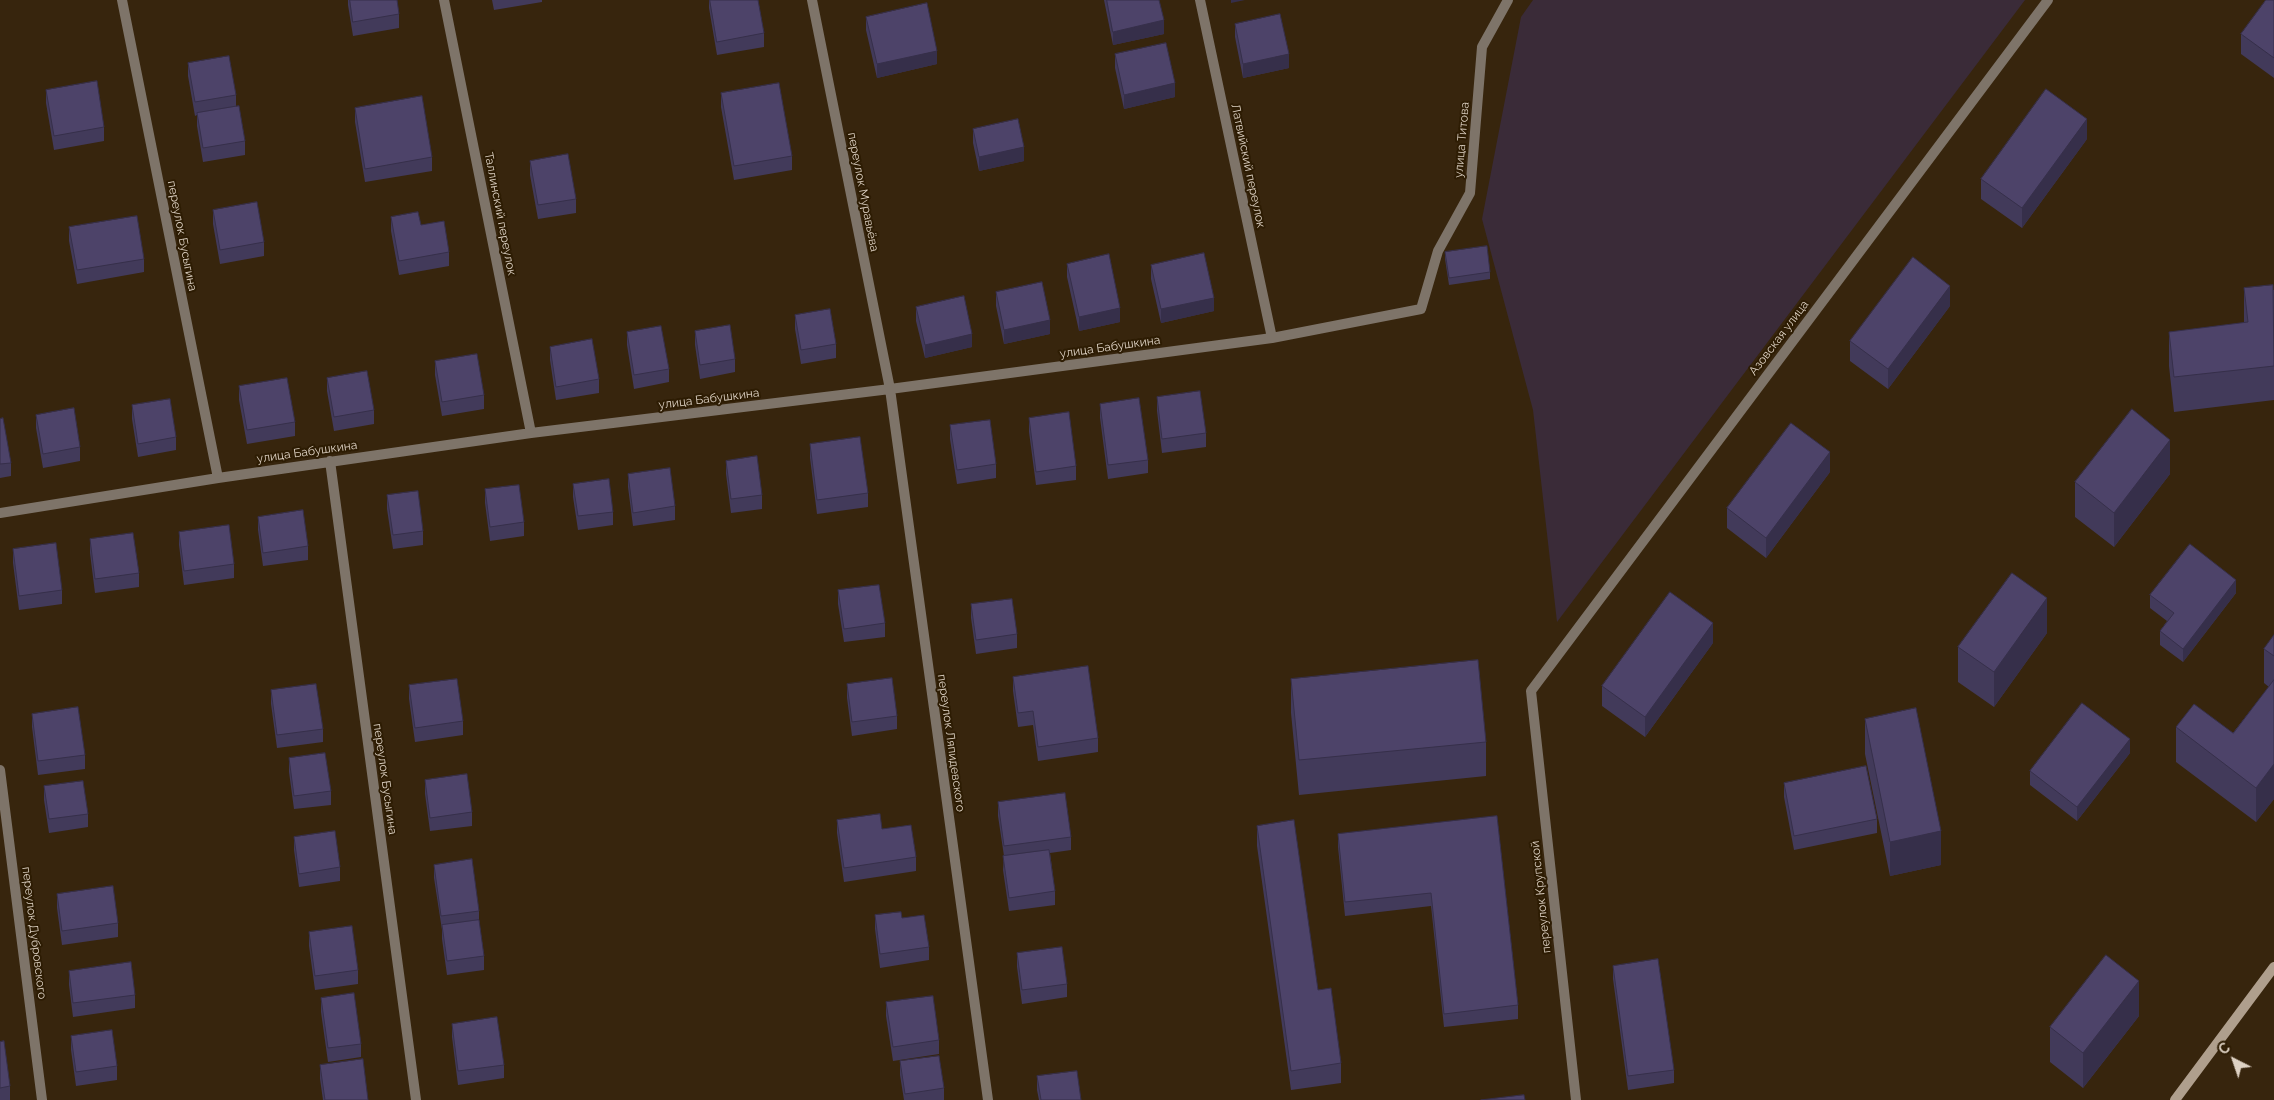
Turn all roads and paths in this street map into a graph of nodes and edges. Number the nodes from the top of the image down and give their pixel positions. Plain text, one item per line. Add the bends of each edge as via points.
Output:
1 (122, 0) edge
2 (444, 0) edge
3 (812, 0) edge
4 (1200, 0) edge
5 (1508, 0) edge
6 (2048, 0) edge
7 (1421, 309) joint
8 (1272, 338) junction
9 (890, 389) junction
10 (531, 433) junction
11 (330, 461) junction
12 (218, 478) junction
13 (0, 513) edge
14 (1531, 691) joint
15 (0, 770) edge
16 (2274, 967) edge
17 (42, 1100) edge
18 (416, 1100) edge
19 (988, 1100) edge
20 (1576, 1100) edge
21 (2175, 1100) edge

1 - 12 street, переулок Бусыгина
2 - 10 street, Таллинский переулок
3 - 9 street, переулок Муравьёва
4 - 8 street, Латвийский переулок
5 - 7 street, улица Титова via 1482,47 1470,193 1438,251
6 - 14 street, Азовская улица
7 - 8 street, улица Бабушкина
8 - 9 street, улица Бабушкина
9 - 10 street, улица Бабушкина
9 - 19 street, переулок Ляпидевского
10 - 11 street, улица Бабушкина
11 - 12 street, улица Бабушкина
11 - 18 street, переулок Бусыгина
12 - 13 street, улица Бабушкина
14 - 20 street, переулок Крупской
15 - 17 street, переулок Дубровского
16 - 21 main road

